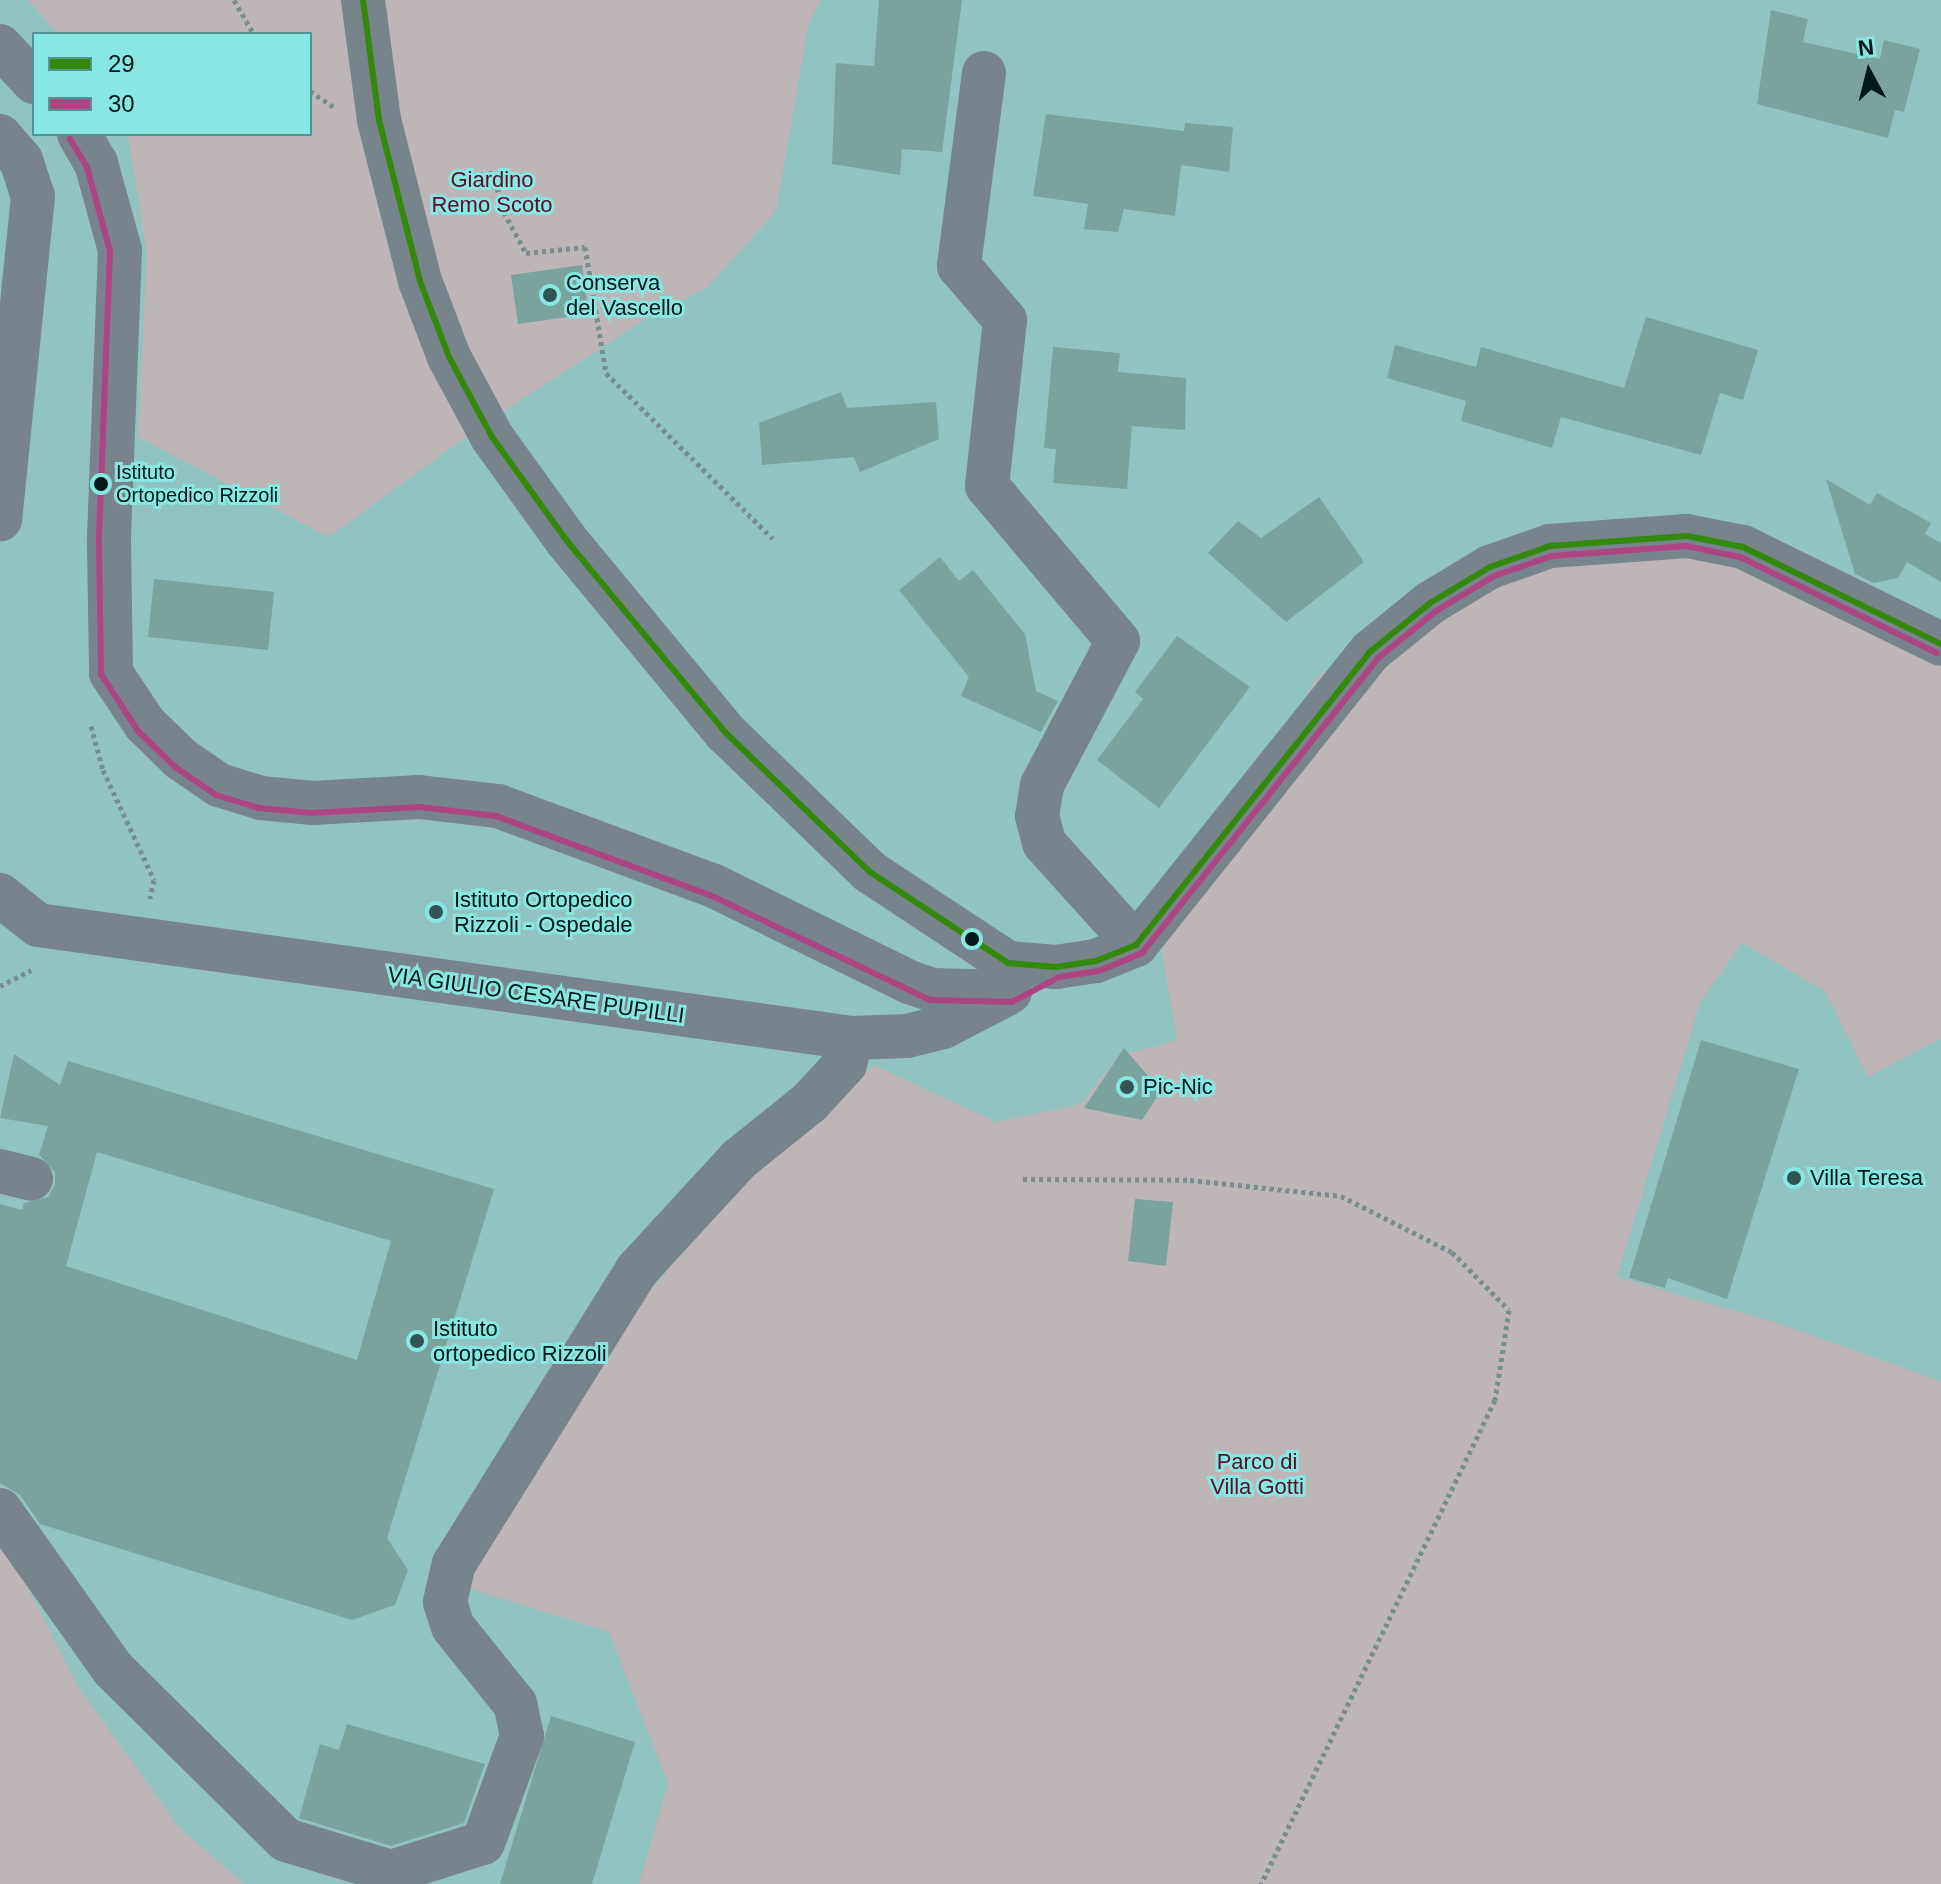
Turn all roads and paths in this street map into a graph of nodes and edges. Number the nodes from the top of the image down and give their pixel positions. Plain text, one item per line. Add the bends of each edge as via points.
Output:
1 (234, 0) edge
2 (363, 0) edge
3 (253, 32) edge
4 (0, 46) edge
5 (984, 73) dead end
6 (32, 80) edge
7 (0, 136) edge
8 (80, 136) edge
9 (457, 177) dead end
10 (0, 519) edge
11 (773, 539) dead end
12 (1941, 644) edge
13 (87, 711) dead end
14 (2, 905) edge
15 (144, 941) junction
16 (1136, 945) junction
17 (1056, 967) junction
18 (1010, 992) junction
19 (852, 1038) junction
20 (1023, 1179) dead end
21 (0, 1510) edge
22 (1261, 1884) edge

1 - 3 path
2 - 17 street via 379,120 420,281 449,357 492,437 673,674 870,872 1008,963
4 - 6 street
5 - 16 street via 959,266 1005,320 987,486 1118,641 1042,785 1037,816 1044,843
7 - 10 street via 21,160 33,196
8 - 18 street via 96,163 120,250 109,543 111,673 145,724 181,759 219,785 261,798 313,803 419,797 498,806 714,886 909,982 932,990
9 - 11 path via 495,172 500,205 526,253 585,247 606,373
12 - 16 street via 1743,547 1687,536 1550,546 1490,567 1430,603 1371,651
13 - 15 path via 103,770 154,880
14 - 15 street, VIA GIULIO CESARE PUPILLI via 38,925
15 - 19 street, VIA GIULIO CESARE PUPILLI
16 - 17 street via 1096,961
17 - 18 street, VIA GIULIO CESARE PUPILLI
18 - 19 street, VIA GIULIO CESARE PUPILLI via 943,1027 907,1036
19 - 21 street via 845,1064 809,1103 738,1160 637,1270 454,1564 445,1602 453,1627 515,1704 522,1736 483,1843 391,1872 286,1840 113,1669
20 - 22 path via 1190,1180 1341,1196 1452,1252 1509,1310 1495,1400

